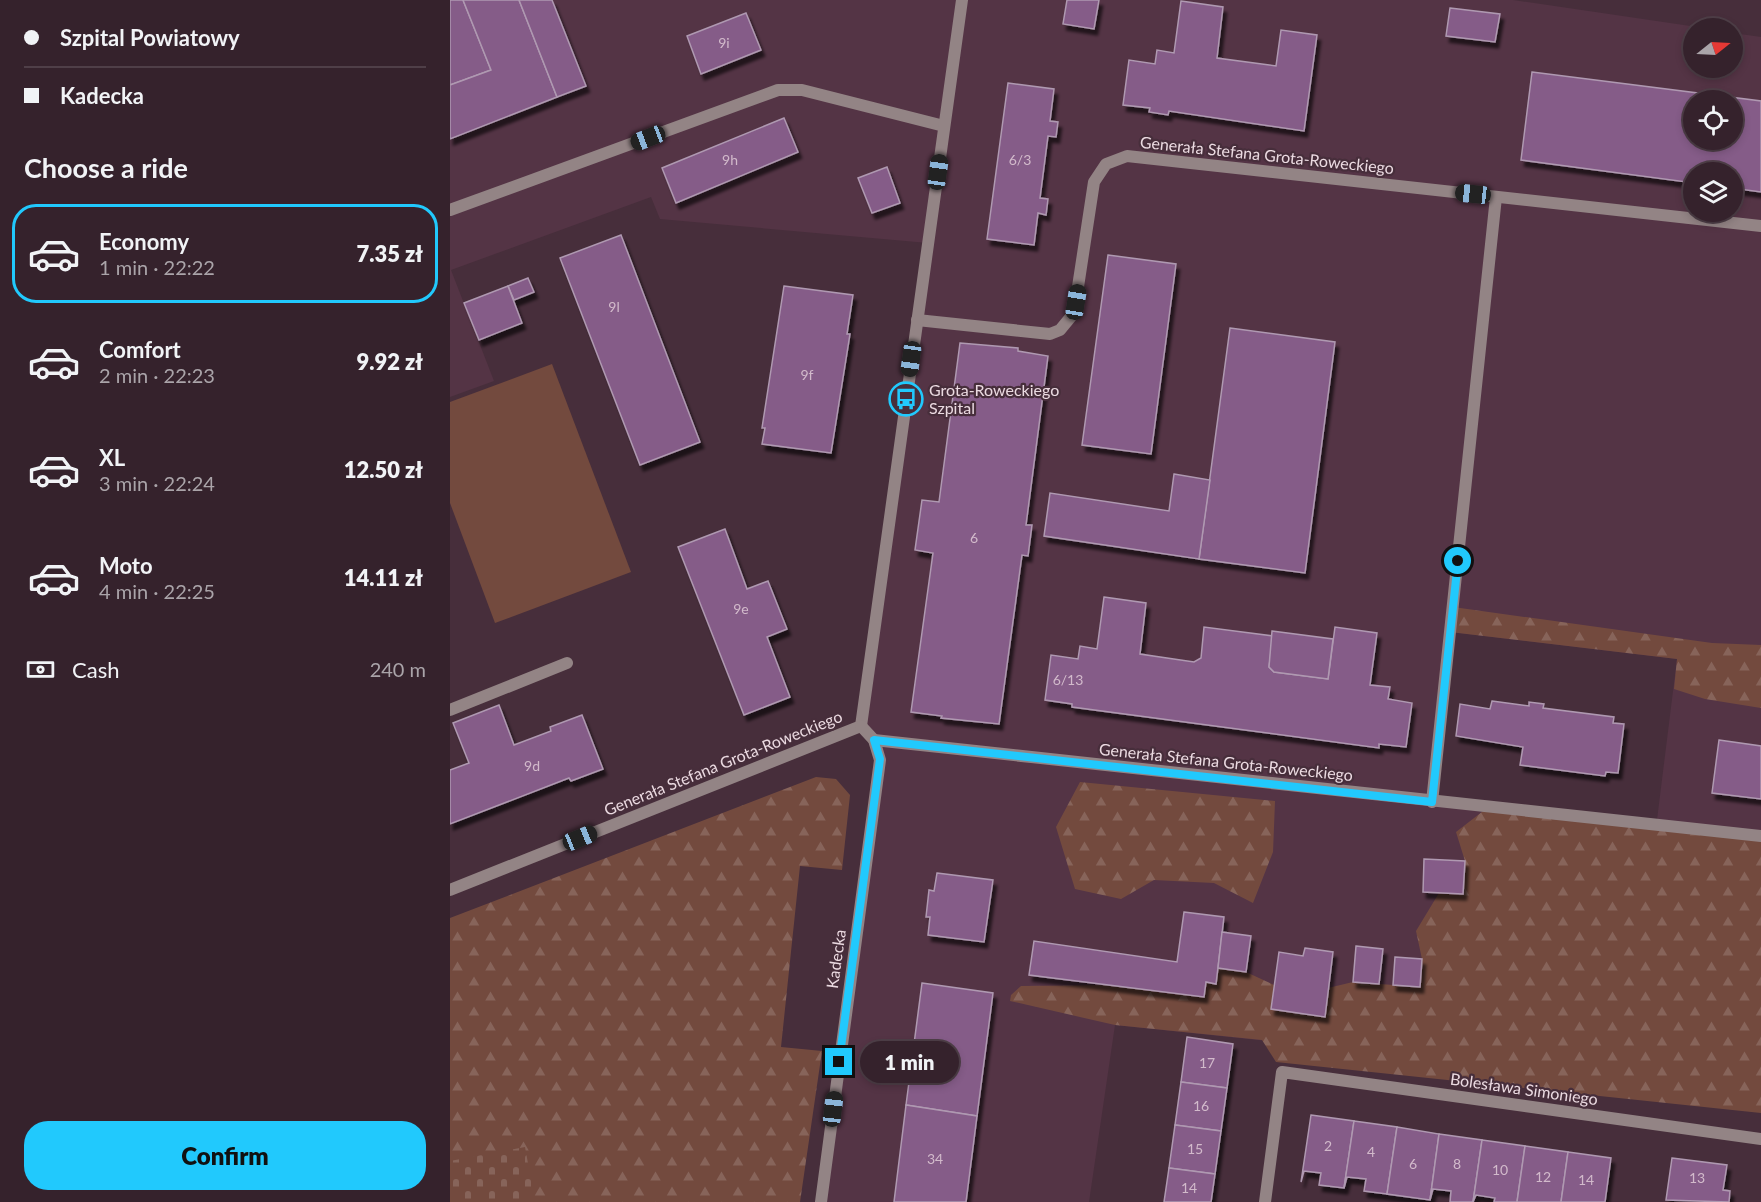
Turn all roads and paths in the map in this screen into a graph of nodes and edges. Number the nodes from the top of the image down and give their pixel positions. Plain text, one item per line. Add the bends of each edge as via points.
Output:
1 (962, 0) edge
2 (944, 126) junction
3 (1496, 197) junction
4 (450, 210) edge
5 (1761, 226) edge
6 (917, 320) junction
7 (567, 663) dead end
8 (450, 710) edge
9 (861, 726) junction
10 (874, 740) junction
11 (1432, 802) junction
12 (1761, 836) edge
13 (450, 890) edge
14 (1761, 1139) edge
15 (821, 1202) edge
16 (1265, 1202) edge

1 - 2 street, Generała Stefana Grota-Roweckiego
2 - 4 street via 802,90 777,90
2 - 6 street, Generała Stefana Grota-Roweckiego
3 - 5 street, Generała Stefana Grota-Roweckiego
3 - 6 street, Generała Stefana Grota-Roweckiego via 1127,156 1116,158 1099,172 1094,182 1074,313 1060,330 1039,334
3 - 11 street
6 - 9 street, Generała Stefana Grota-Roweckiego
7 - 8 street
9 - 10 street
9 - 13 street, Generała Stefana Grota-Roweckiego
10 - 11 street, Generała Stefana Grota-Roweckiego
10 - 15 street, Kadecka via 880,759
11 - 12 street, Generała Stefana Grota-Roweckiego
14 - 16 street, Bolesława Simoniego via 1282,1072

